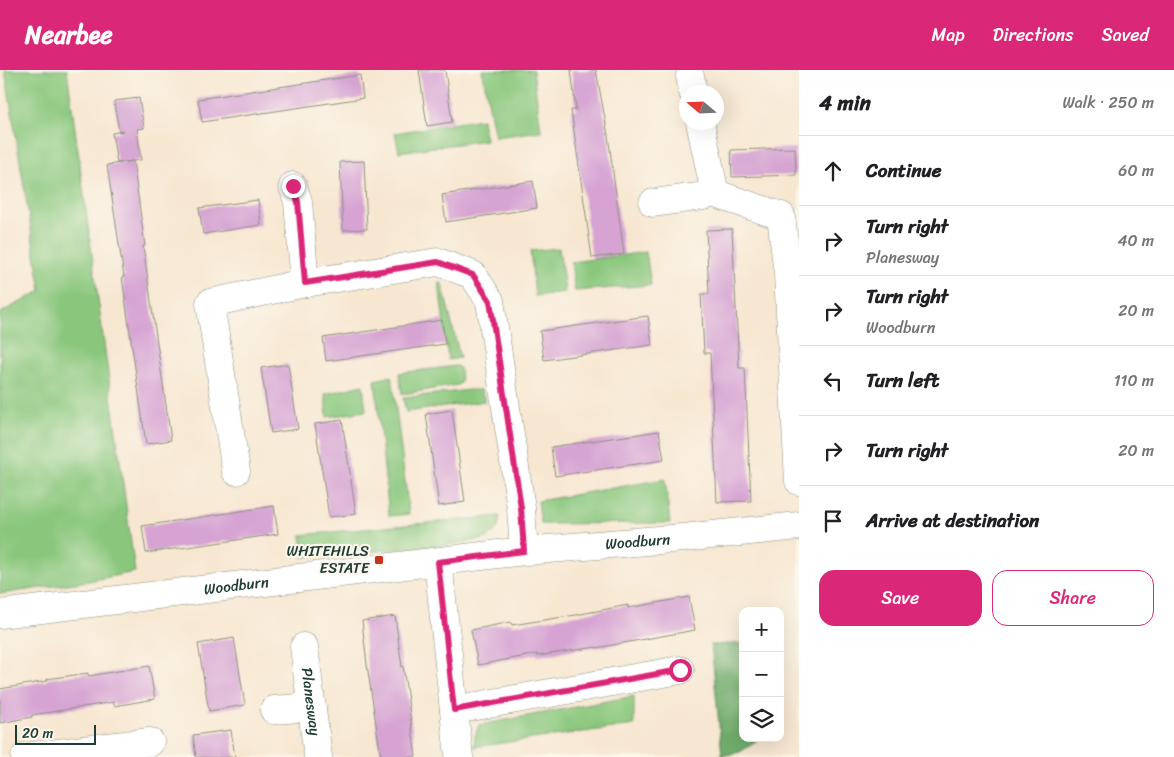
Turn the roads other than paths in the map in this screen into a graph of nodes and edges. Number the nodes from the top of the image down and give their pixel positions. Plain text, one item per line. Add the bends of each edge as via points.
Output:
1 (702, 130) edge
2 (293, 186) dead end
3 (713, 193) junction
4 (653, 203) dead end
5 (305, 283) junction
6 (236, 471) dead end
7 (799, 481) edge
8 (799, 526) edge
9 (524, 551) junction
10 (438, 562) junction
11 (0, 614) edge
12 (304, 647) dead end
13 (680, 670) dead end
14 (312, 707) junction
15 (274, 710) dead end
16 (454, 710) junction
17 (150, 742) dead end
18 (25, 757) edge
19 (318, 757) edge
20 (459, 757) edge

1 - 3 street
2 - 5 street via 298,202
3 - 4 street
3 - 7 street via 781,216 788,274
5 - 6 street via 210,303
5 - 9 street via 438,262 473,275 490,301 521,508
8 - 9 street, Woodburn
9 - 10 street, Woodburn
10 - 11 street, Woodburn
10 - 16 street
12 - 14 street, Planesway
13 - 16 street
14 - 15 street
14 - 19 street, Planesway
16 - 20 street
17 - 18 street

